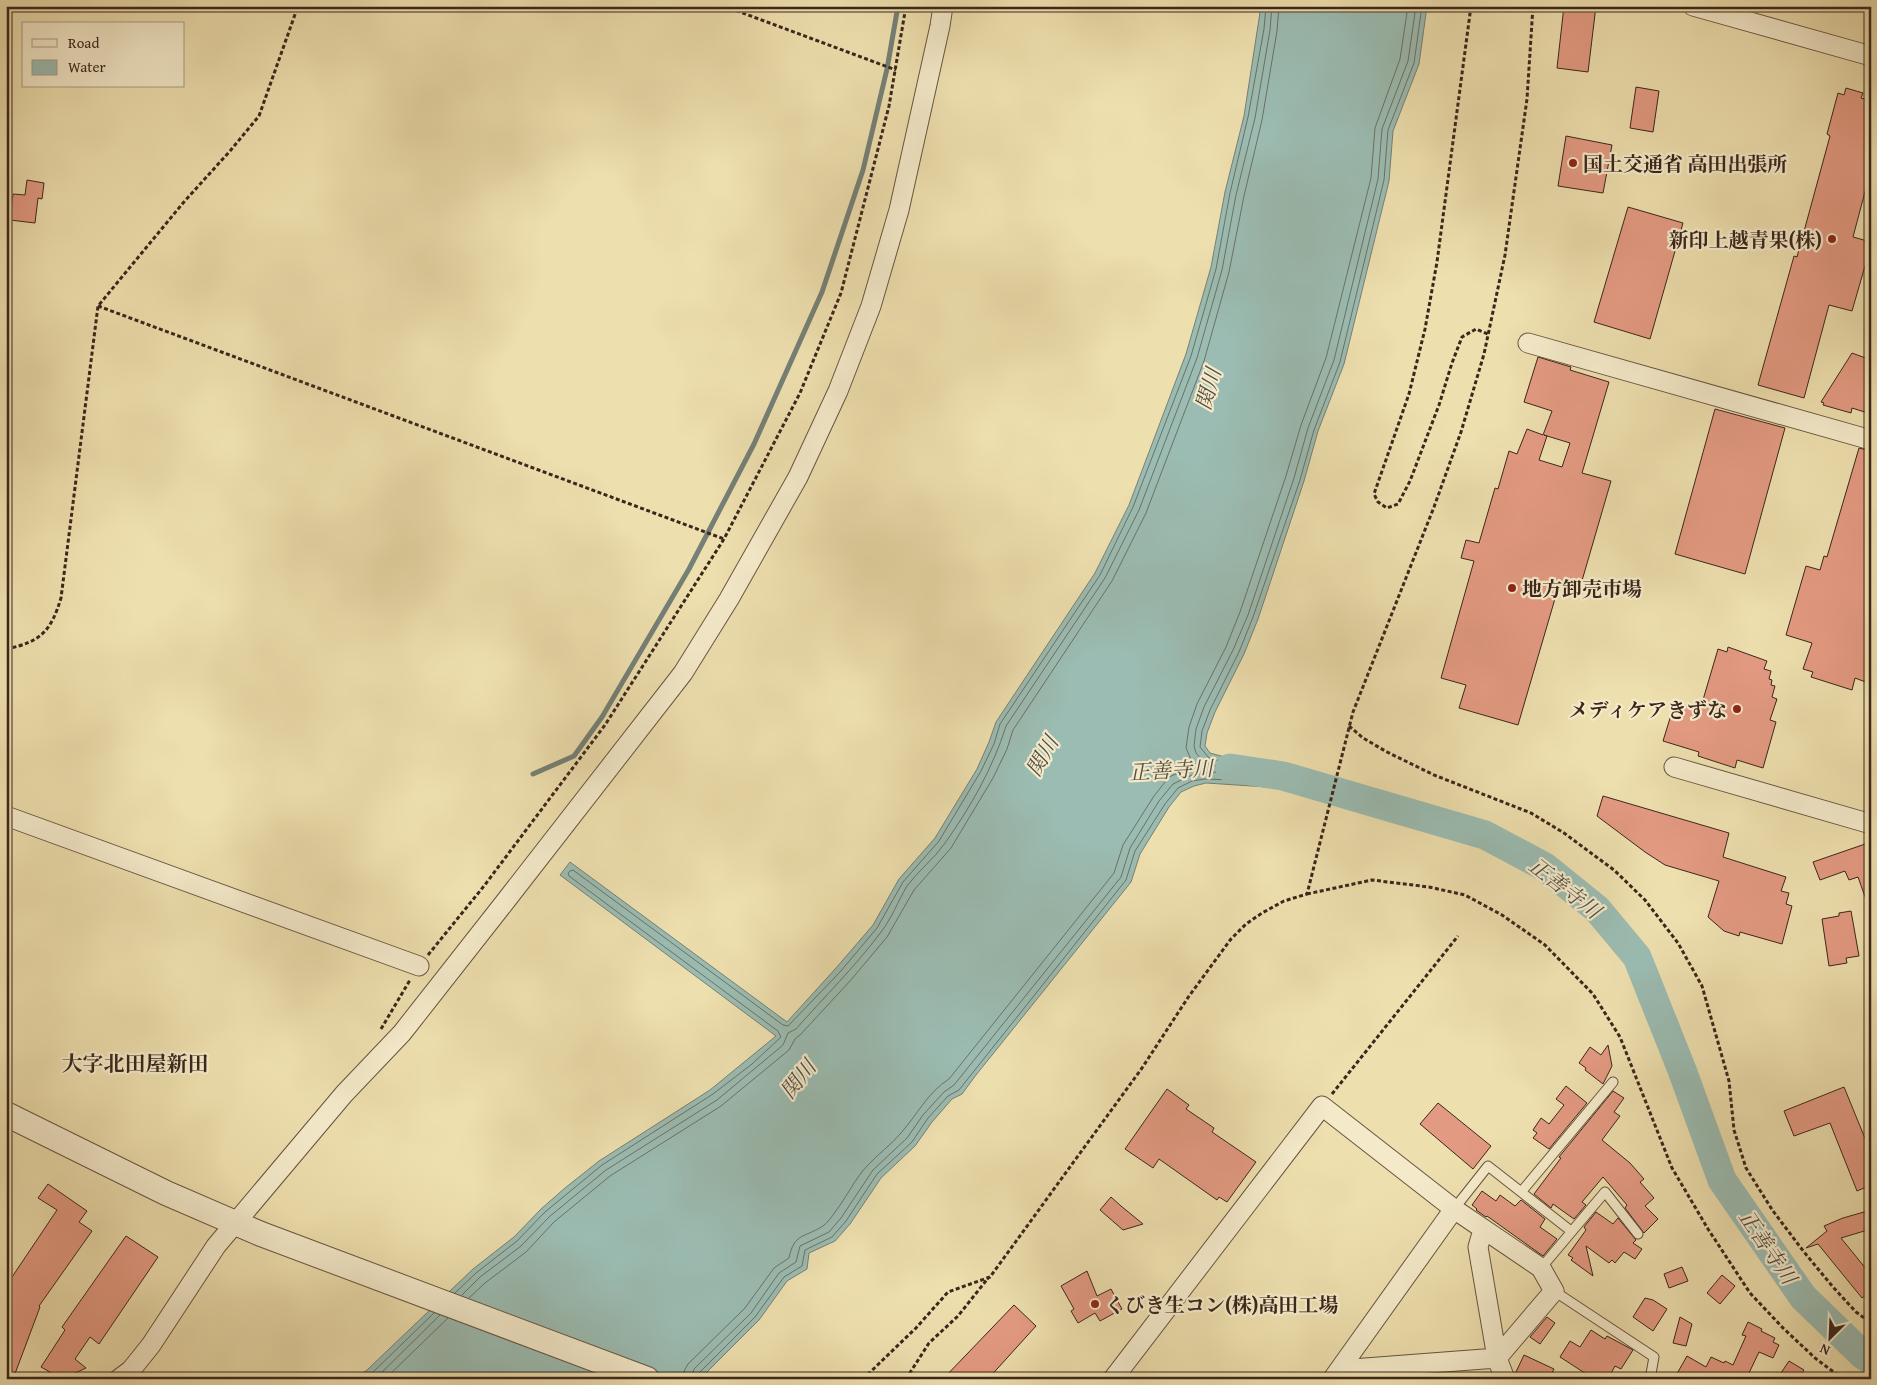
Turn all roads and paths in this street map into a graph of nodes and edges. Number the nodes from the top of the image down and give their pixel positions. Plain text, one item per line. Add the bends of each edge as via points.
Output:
1 (298, 6) edge
2 (724, 6) edge
3 (906, 6) edge
4 (943, 6) edge
5 (1471, 6) edge
6 (1533, 6) edge
7 (1693, 6) edge
8 (1871, 56) edge
9 (896, 70) junction
10 (98, 306) junction
11 (1488, 334) junction
12 (1528, 343) dead end
13 (1871, 440) edge
14 (724, 540) junction
15 (6, 649) edge
16 (1349, 726) junction
17 (1674, 767) dead end
18 (6, 816) edge
19 (1871, 824) edge
20 (1458, 936) dead end
21 (419, 966) junction
22 (378, 1034) dead end
23 (1613, 1082) dead end
24 (1322, 1106) junction
25 (6, 1114) edge
26 (1522, 1191) junction
27 (1454, 1209) junction
28 (235, 1223) junction
29 (1483, 1230) junction
30 (1571, 1230) junction
31 (1638, 1234) dead end
32 (1541, 1268) junction
33 (990, 1277) junction
34 (1554, 1290) junction
35 (1871, 1323) edge
36 (1498, 1358) junction
37 (1336, 1374) edge
38 (119, 1379) edge
39 (647, 1379) edge
40 (863, 1379) edge
41 (906, 1379) edge
42 (1113, 1379) edge
43 (1505, 1379) edge
44 (1650, 1379) edge

1 - 10 path via 259,116
2 - 9 path
3 - 9 path
4 - 28 street via 905,184 871,306 838,391 798,477 729,599 683,673 402,1033 344,1094
5 - 11 path via 1425,329 1409,394 1374,494 1378,502 1387,508 1398,504 1410,480 1462,337 1476,328
6 - 11 path via 1524,118 1505,255
7 - 8 street
9 - 14 path via 841,294 800,393
10 - 14 path
10 - 15 path via 61,598 57,612 43,635
11 - 16 path via 1461,432
12 - 13 street
14 - 21 path via 604,725 484,886
16 - 33 path via 1307,894 1262,912 1231,939
16 - 35 path via 1387,752 1434,775 1531,813 1614,870 1645,900 1678,942 1702,986 1729,1081 1734,1130 1746,1168 1804,1252 1844,1300
17 - 19 street
18 - 21 street
20 - 24 path
21 - 22 path
23 - 26 lane
24 - 27 street
24 - 42 street
25 - 28 street via 166,1193
26 - 27 lane via 1488,1166
26 - 30 lane
27 - 29 street
27 - 37 street
28 - 38 street via 216,1246 151,1345 132,1370
28 - 39 street
29 - 32 street
29 - 36 street via 1478,1247
30 - 31 lane via 1606,1192
30 - 32 lane
32 - 34 street
33 - 40 path via 948,1292
33 - 41 path via 958,1316 929,1344
34 - 36 street
34 - 44 lane via 1654,1357
36 - 37 street
36 - 43 street

